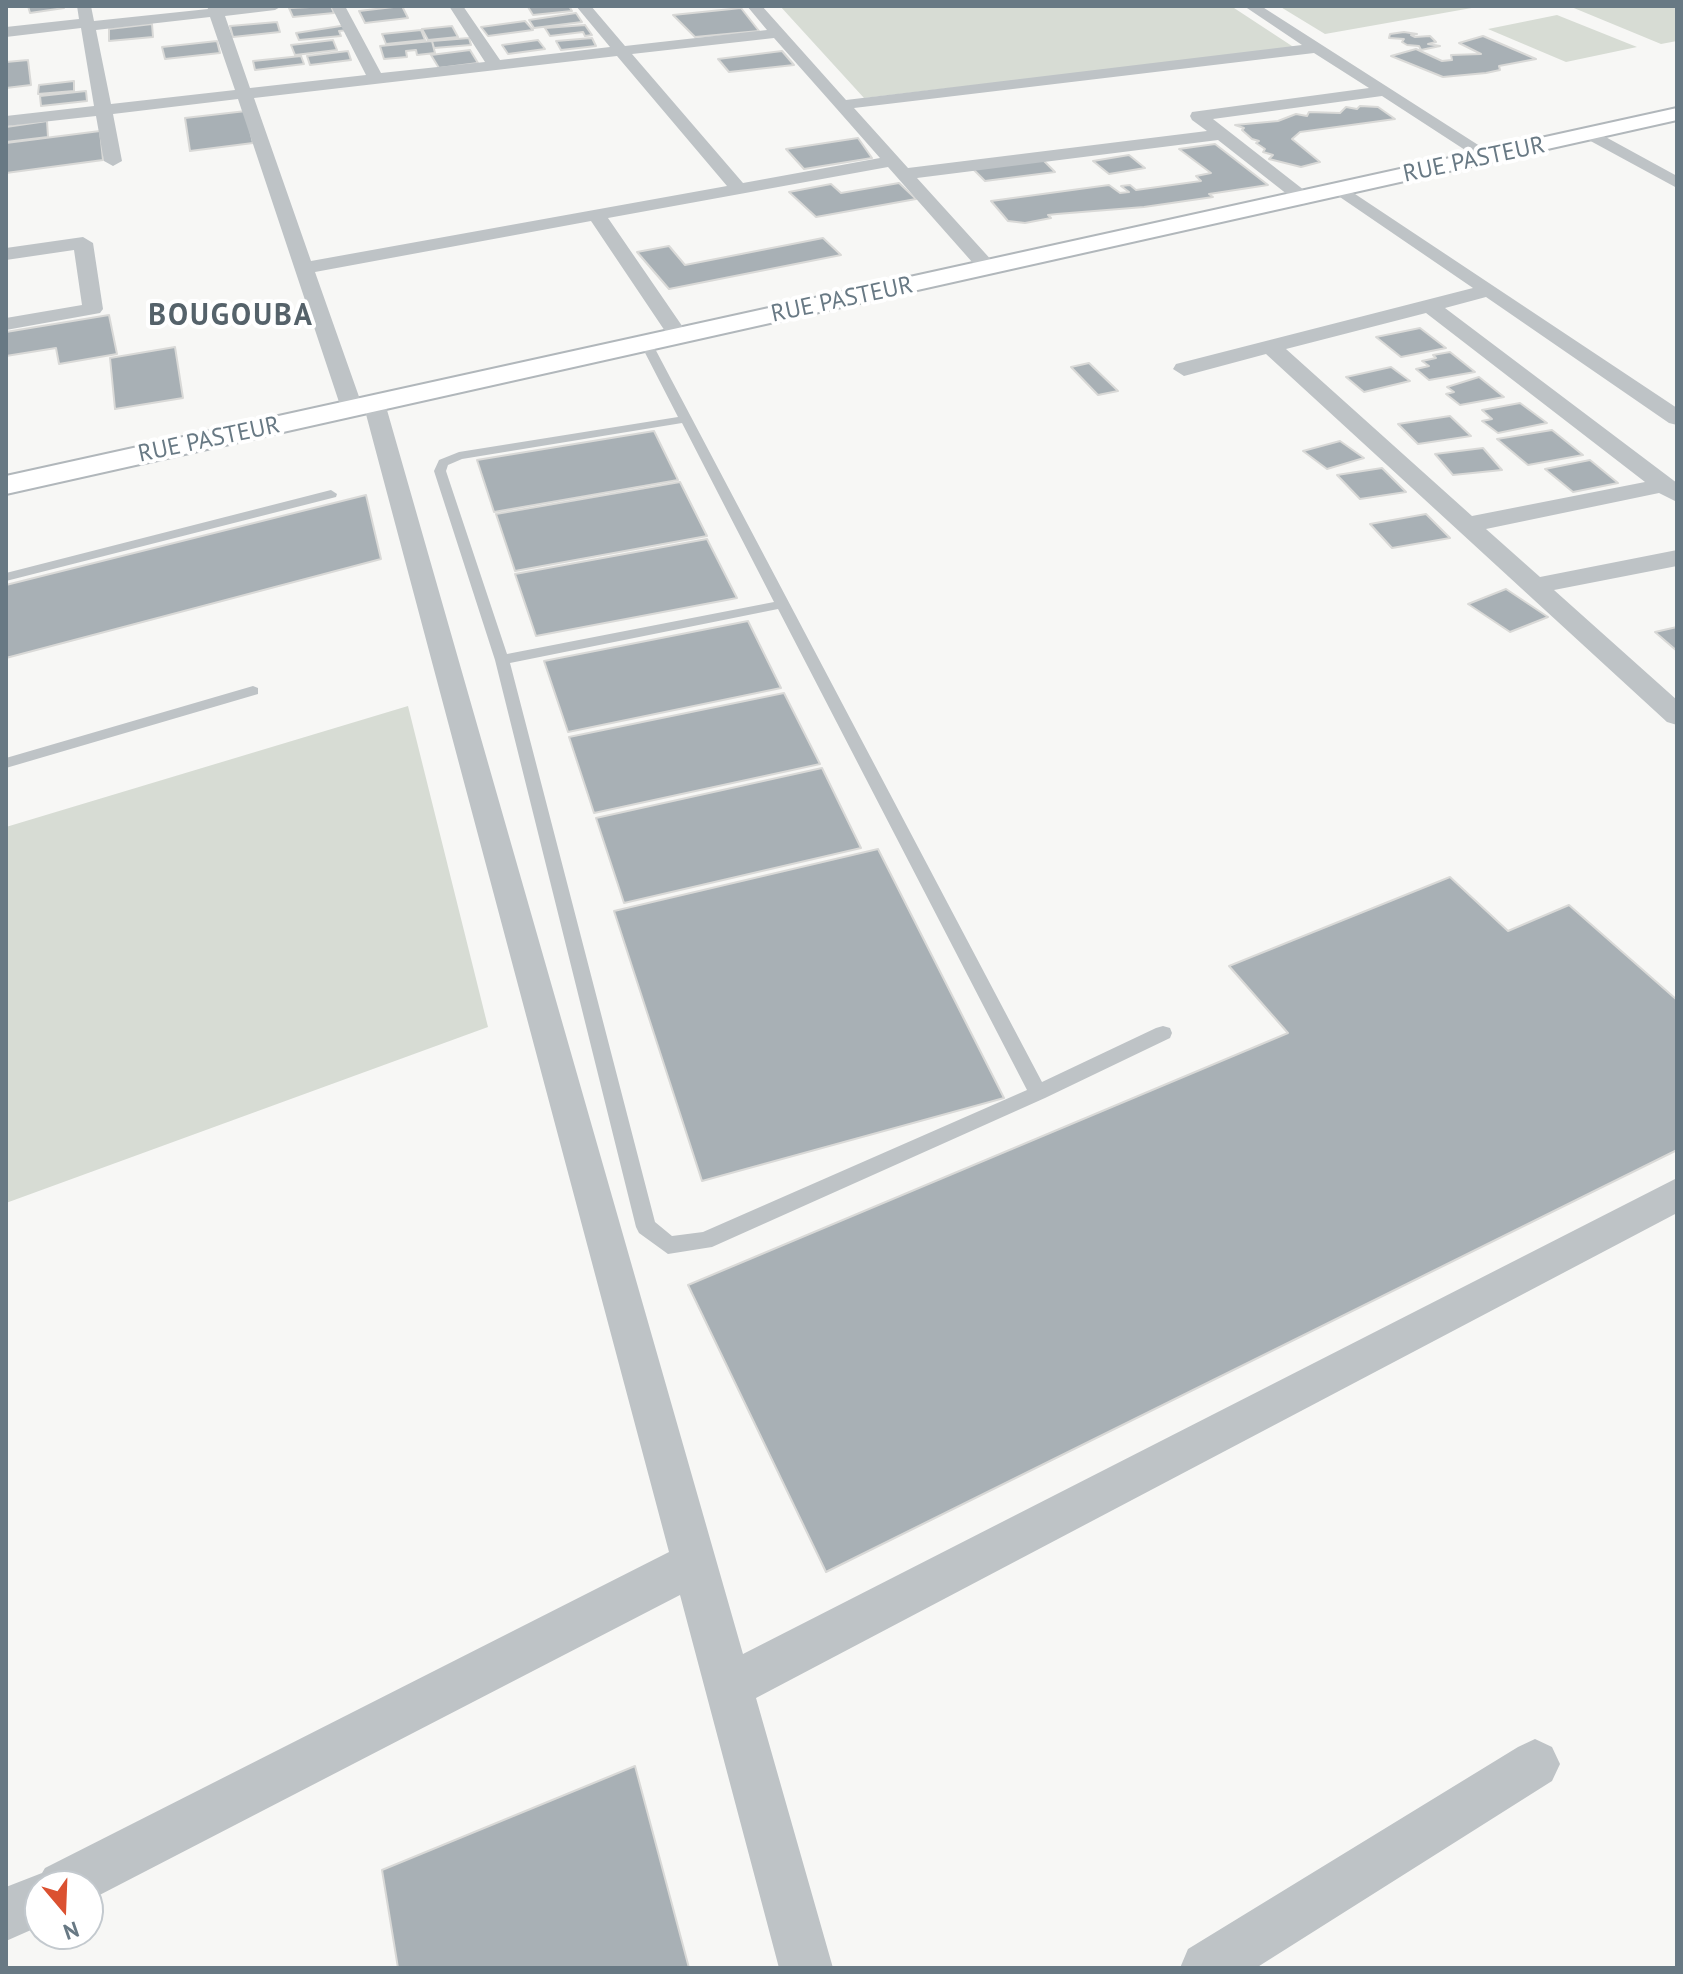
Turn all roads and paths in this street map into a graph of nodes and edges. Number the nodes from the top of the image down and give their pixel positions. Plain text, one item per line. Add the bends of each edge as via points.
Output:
1 (84, 6) edge
2 (275, 6) edge
3 (338, 6) edge
4 (456, 6) edge
5 (583, 6) edge
6 (754, 6) edge
7 (1251, 6) edge
8 (216, 9) edge
9 (88, 25) junction
10 (6, 32) edge
11 (778, 33) junction
12 (1318, 48) junction
13 (621, 51) junction
14 (495, 65) junction
15 (376, 79) junction
16 (1385, 91) junction
17 (245, 94) junction
18 (842, 105) junction
19 (103, 110) junction
20 (1677, 114) edge
21 (6, 121) edge
22 (1222, 134) junction
23 (1591, 134) junction
24 (1488, 157) junction
25 (113, 161) dead end
26 (898, 168) junction
27 (1677, 183) edge
28 (739, 189) junction
29 (1340, 189) junction
30 (1303, 198) junction
31 (596, 215) junction
32 (6, 254) edge
33 (987, 267) junction
34 (304, 268) junction
35 (1490, 290) junction
36 (1430, 306) junction
37 (6, 324) edge
38 (678, 336) junction
39 (646, 343) junction
40 (1270, 346) junction
41 (1184, 369) dead end
42 (363, 406) junction
43 (1677, 418) edge
44 (686, 419) junction
45 (6, 485) edge
46 (1670, 490) edge
47 (331, 494) dead end
48 (1467, 525) junction
49 (1677, 558) edge
50 (6, 577) edge
51 (1535, 586) junction
52 (783, 604) junction
53 (502, 660) junction
54 (253, 691) dead end
55 (1677, 716) edge
56 (6, 763) edge
57 (1163, 1033) dead end
58 (1038, 1093) junction
59 (1677, 1194) edge
60 (695, 1563) junction
61 (728, 1687) junction
62 (1535, 1764) dead end
63 (94, 1870) edge
64 (24, 1906) edge
65 (6, 1915) edge
66 (806, 1968) edge
67 (1207, 1968) edge

1 - 9 street
2 - 8 street
3 - 15 street
4 - 14 street
5 - 13 street
6 - 11 street
7 - 12 street
8 - 9 street
8 - 17 street
9 - 10 street
9 - 19 street
11 - 13 street
11 - 18 street
12 - 16 street
12 - 18 street
13 - 14 street
13 - 28 street
14 - 15 street
15 - 17 street
16 - 22 street via 1198,116
16 - 24 street
17 - 19 street
17 - 34 street
18 - 26 street
19 - 21 street
19 - 25 street
20 - 23 main road, RUE PASTEUR
22 - 26 street
22 - 30 street
23 - 24 main road, RUE PASTEUR
23 - 27 street
24 - 29 main road, RUE PASTEUR
26 - 28 street
26 - 33 street
28 - 31 street
29 - 30 main road, RUE PASTEUR
29 - 35 street
30 - 33 main road, RUE PASTEUR
31 - 34 street
31 - 38 street
32 - 37 street via 83,243 93,309
33 - 38 main road, RUE PASTEUR
34 - 42 street
35 - 36 street
35 - 43 street
36 - 40 street
36 - 46 street
38 - 39 main road, RUE PASTEUR
39 - 42 main road, RUE PASTEUR
39 - 44 lane
40 - 41 street
40 - 48 street
42 - 45 main road, RUE PASTEUR
42 - 60 street
44 - 52 lane
44 - 53 lane via 459,456 443,463 440,471
46 - 48 street
47 - 50 lane
48 - 51 street
49 - 51 street
51 - 55 street
52 - 53 lane
52 - 58 lane
53 - 58 lane via 646,1227 668,1245 705,1241
54 - 56 lane
57 - 58 lane
59 - 61 street
60 - 61 street
60 - 63 street
61 - 66 street
62 - 67 street
64 - 65 street

